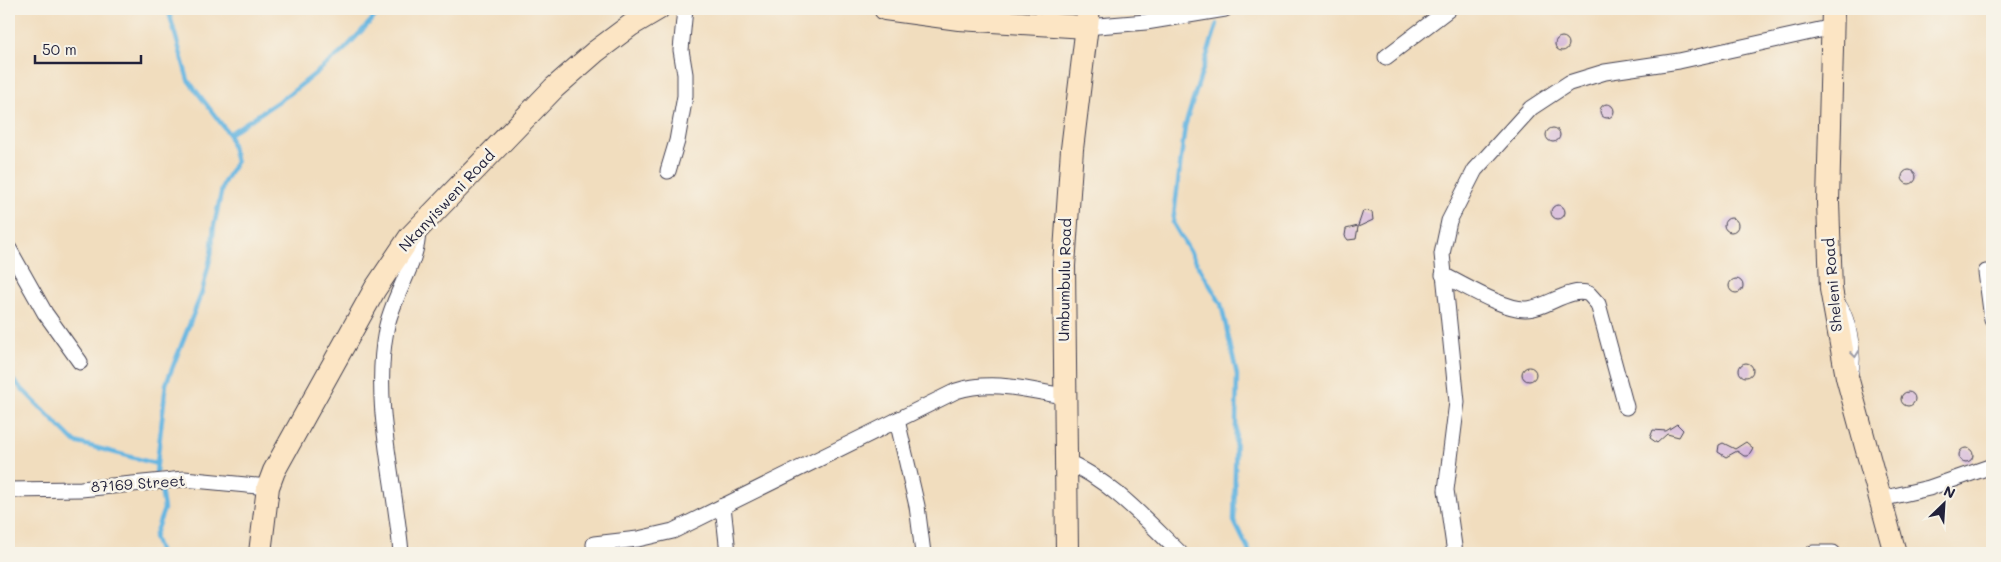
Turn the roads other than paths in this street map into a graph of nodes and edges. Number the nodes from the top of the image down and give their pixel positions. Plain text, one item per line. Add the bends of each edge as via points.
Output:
1 (658, 9) edge
2 (685, 9) edge
3 (885, 9) edge
4 (1225, 9) edge
5 (1450, 9) edge
6 (1087, 18) edge
7 (1833, 18) edge
8 (1386, 57) dead end
9 (668, 172) dead end
10 (418, 228) junction
11 (9, 249) edge
12 (1986, 272) dead end
13 (1443, 275) junction
14 (1992, 318) edge
15 (80, 362) dead end
16 (1064, 396) junction
17 (1626, 407) dead end
18 (897, 420) junction
19 (1064, 460) junction
20 (1992, 466) edge
21 (268, 487) junction
22 (9, 490) edge
23 (1881, 499) junction
24 (722, 506) junction
25 (594, 549) edge
26 (260, 553) edge
27 (401, 553) edge
28 (728, 553) edge
29 (923, 553) edge
30 (1067, 553) edge
31 (1180, 553) edge
32 (1455, 553) edge
33 (1813, 553) edge
34 (1832, 553) edge
35 (1895, 553) edge

1 - 10 street, Nkanyisweni Road via 602,46 554,88
2 - 9 street via 681,50 685,96
3 - 6 street via 959,20
4 - 6 street via 1146,22
5 - 8 street
6 - 16 street, Umbumbulu Road via 1072,148 1064,266
7 - 13 street via 1679,61 1604,72 1552,93 1520,119 1475,170 1449,221 1442,254
7 - 23 street, Sheleni Road via 1828,202 1832,296 1849,384
10 - 21 street, Nkanyisweni Road via 375,289 286,448
10 - 27 street via 418,242 386,329 381,369 386,453
11 - 15 street via 45,313
12 - 14 street
13 - 17 street via 1506,305 1524,309 1534,309 1574,294 1589,294 1598,304
13 - 32 street via 1457,402 1446,490
16 - 18 street via 993,384 972,386
16 - 19 street, Umbumbulu Road
18 - 24 street
18 - 29 street via 918,506
19 - 30 street, Umbumbulu Road
19 - 31 street via 1112,487
20 - 23 street via 1929,488
21 - 22 street, 87169 Street via 184,479 98,488
21 - 26 street, Nkanyisweni Road
23 - 35 street, Sheleni Road
24 - 25 street via 656,536
24 - 28 street
33 - 34 street

